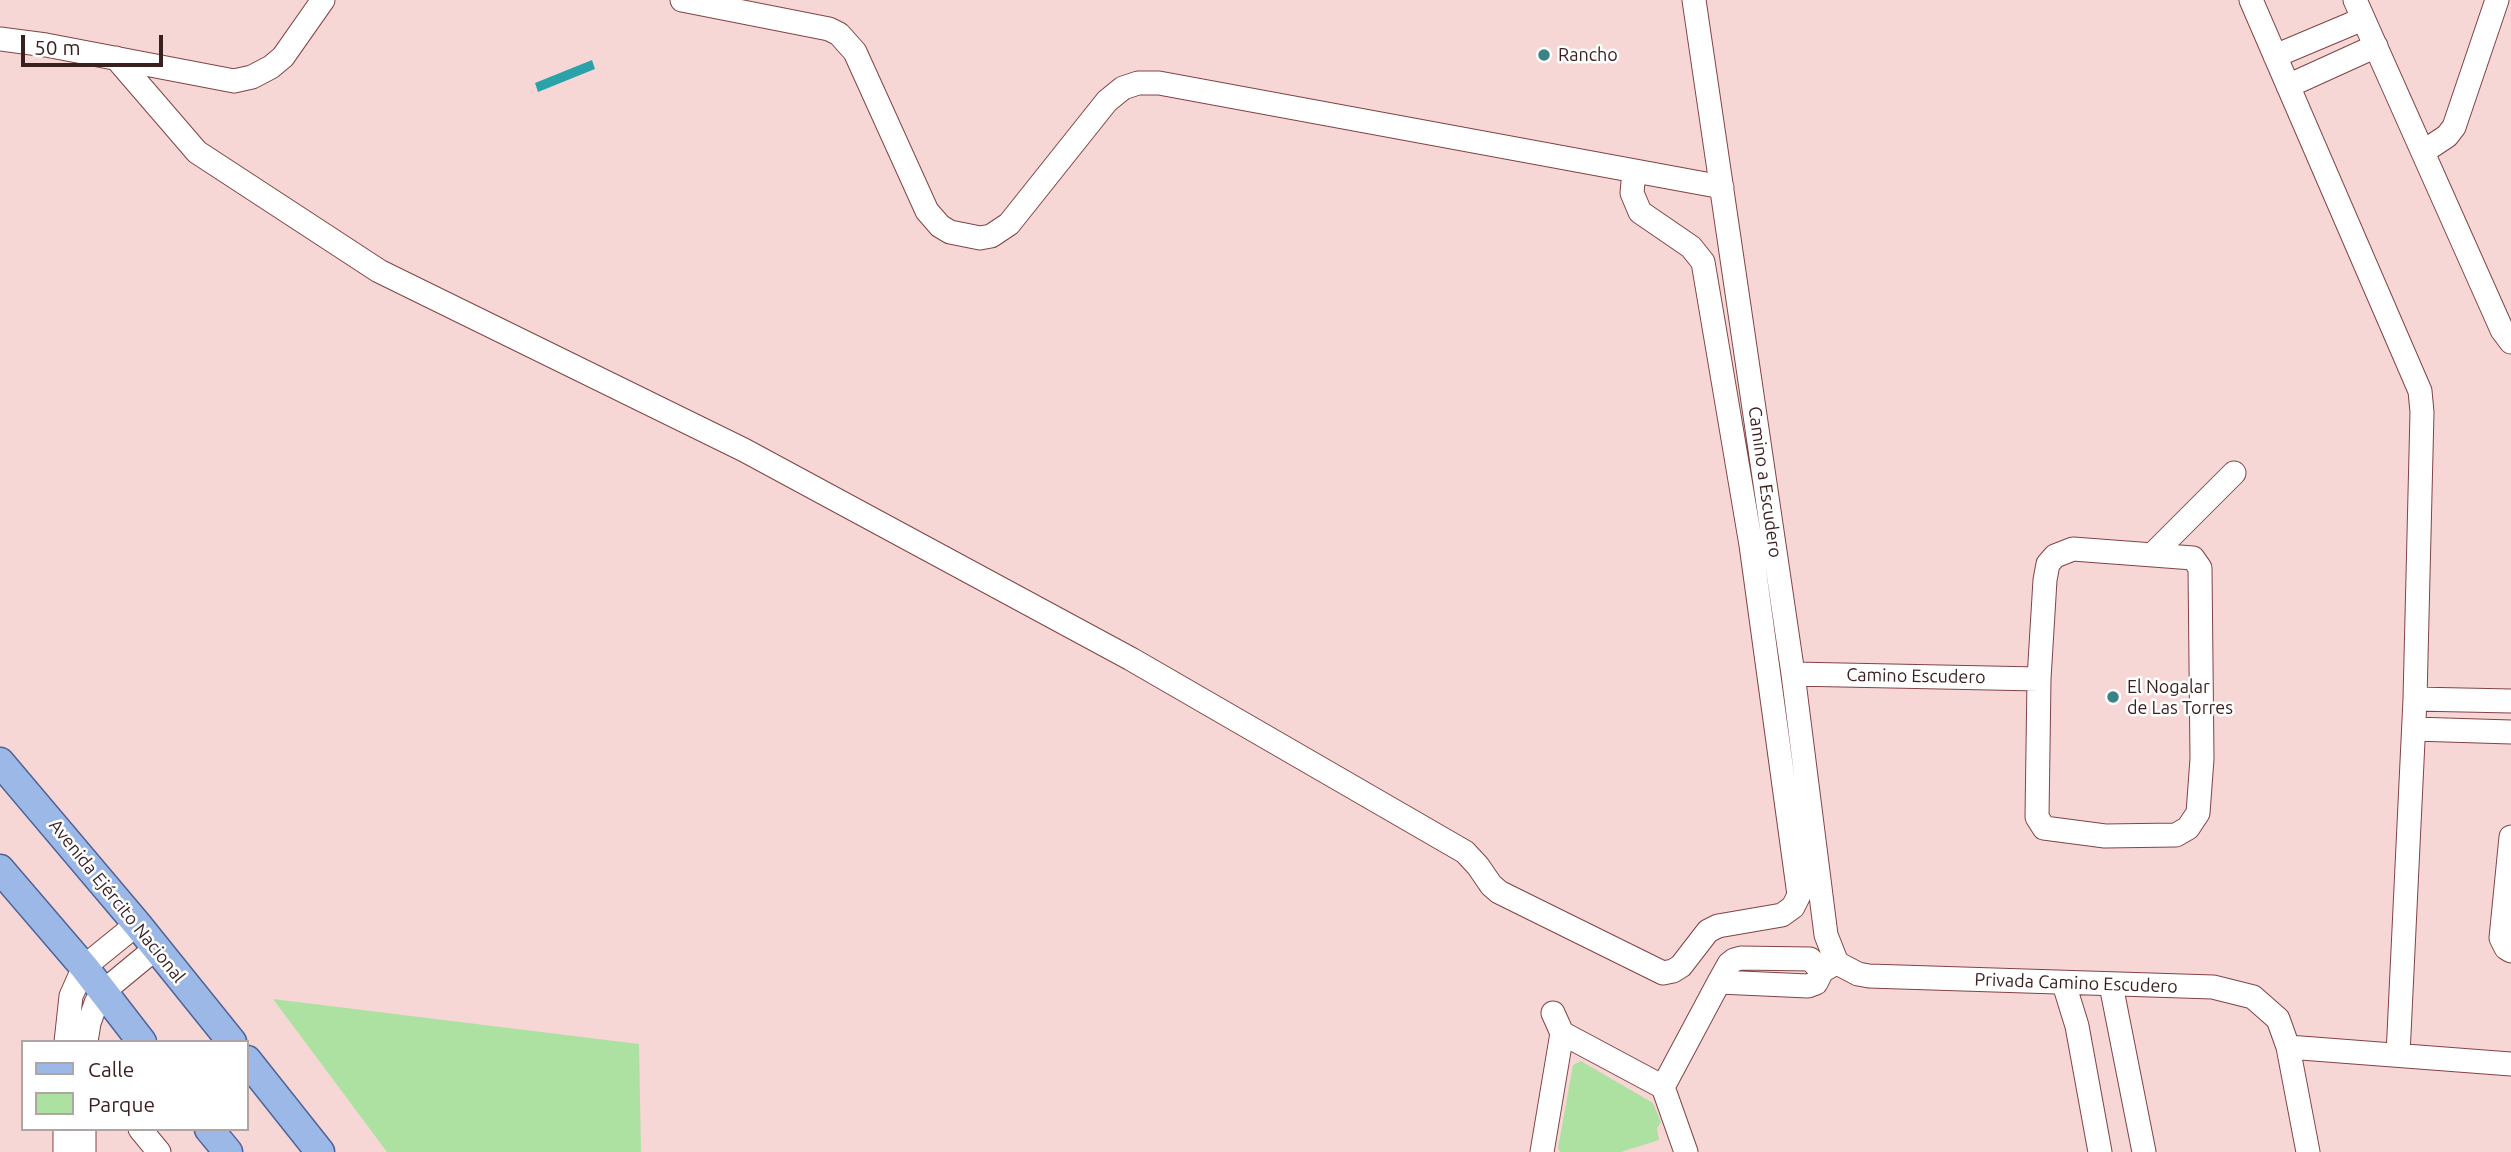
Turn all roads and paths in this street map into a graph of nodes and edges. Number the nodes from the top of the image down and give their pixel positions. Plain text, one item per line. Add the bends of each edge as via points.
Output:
1 (323, 0) edge
2 (682, 0) edge
3 (1693, 0) edge
4 (2251, 0) edge
5 (2497, 0) edge
6 (2359, 9) edge
7 (0, 39) edge
8 (2376, 46) junction
9 (2275, 57) junction
10 (116, 58) junction
11 (2288, 86) junction
12 (2423, 152) junction
13 (1634, 171) junction
14 (1722, 187) junction
15 (2511, 342) edge
16 (2234, 473) dead end
17 (2153, 554) junction
18 (1793, 674) junction
19 (2039, 679) junction
20 (2415, 699) junction
21 (2511, 701) edge
22 (2414, 729) junction
23 (2511, 732) edge
24 (0, 762) edge
25 (2511, 837) edge
26 (0, 869) edge
27 (137, 924) junction
28 (156, 948) junction
29 (2511, 951) edge
30 (84, 967) junction
31 (1829, 967) junction
32 (2064, 984) junction
33 (2110, 985) junction
34 (104, 991) junction
35 (66, 1040) edge
36 (86, 1040) edge
37 (141, 1040) edge
38 (230, 1040) edge
39 (2288, 1047) junction
40 (2398, 1055) junction
41 (248, 1061) edge
42 (2511, 1064) edge
43 (1663, 1087) junction
44 (65, 1131) edge
45 (84, 1131) edge
46 (137, 1131) edge
47 (139, 1131) edge
48 (211, 1131) edge
49 (65, 1152) edge
50 (84, 1152) edge
51 (135, 1152) edge
52 (159, 1152) edge
53 (228, 1152) edge
54 (320, 1152) edge
55 (1542, 1152) edge
56 (1686, 1152) edge
57 (2100, 1152) edge
58 (2144, 1152) edge
59 (2308, 1152) edge

1 - 10 street via 284,57 252,77 234,81
2 - 13 street via 839,34 855,52 926,211 950,232 980,238 1009,224 1107,101 1138,83 1159,83
3 - 14 street, Camino a Escudero
4 - 9 street
5 - 12 street via 2454,127
6 - 8 street
6 - 9 street
7 - 10 street
8 - 11 street
8 - 12 street
9 - 11 street
10 - 13 street via 197,152 379,271 744,450 1131,659 1465,852 1499,892 1663,972 1681,966 1708,931 1782,915 1799,895 1751,545 1703,262 1690,247 1640,212 1632,193
11 - 20 street via 2420,391
12 - 15 street
13 - 14 street
14 - 18 street, Camino a Escudero
16 - 17 street
17 - 19 street via 2073,549 2056,556 2048,565 2045,580
17 - 19 street via 2193,558 2200,568 2202,759 2198,813 2188,828 2176,835 2149,837 2044,828 2036,803
18 - 19 street, Camino Escudero
18 - 31 street, Camino a Escudero
20 - 21 street
20 - 22 street
22 - 23 street
22 - 40 street
24 - 27 main road, Avenida Ejército Nacional
25 - 29 street via 2501,938
26 - 30 main road
27 - 28 main road, Avenida Ejército Nacional
27 - 30 street
28 - 34 street
28 - 38 main road, Avenida Ejército Nacional
30 - 34 main road
30 - 35 street via 71,996
31 - 32 street, Privada Camino Escudero via 1869,976
31 - 43 street via 1808,986 1719,982
32 - 33 street, Privada Camino Escudero
32 - 57 street via 2077,1026
33 - 39 street, Privada Camino Escudero via 2213,987 2253,997 2278,1018
33 - 58 street
34 - 36 street
34 - 37 main road
39 - 40 street
39 - 59 street, Privada Camino Escudero
40 - 42 street
41 - 54 main road
43 - 55 street via 1558,1023
43 - 56 street
44 - 49 street
45 - 50 street
46 - 51 street
47 - 52 street
48 - 53 main road

